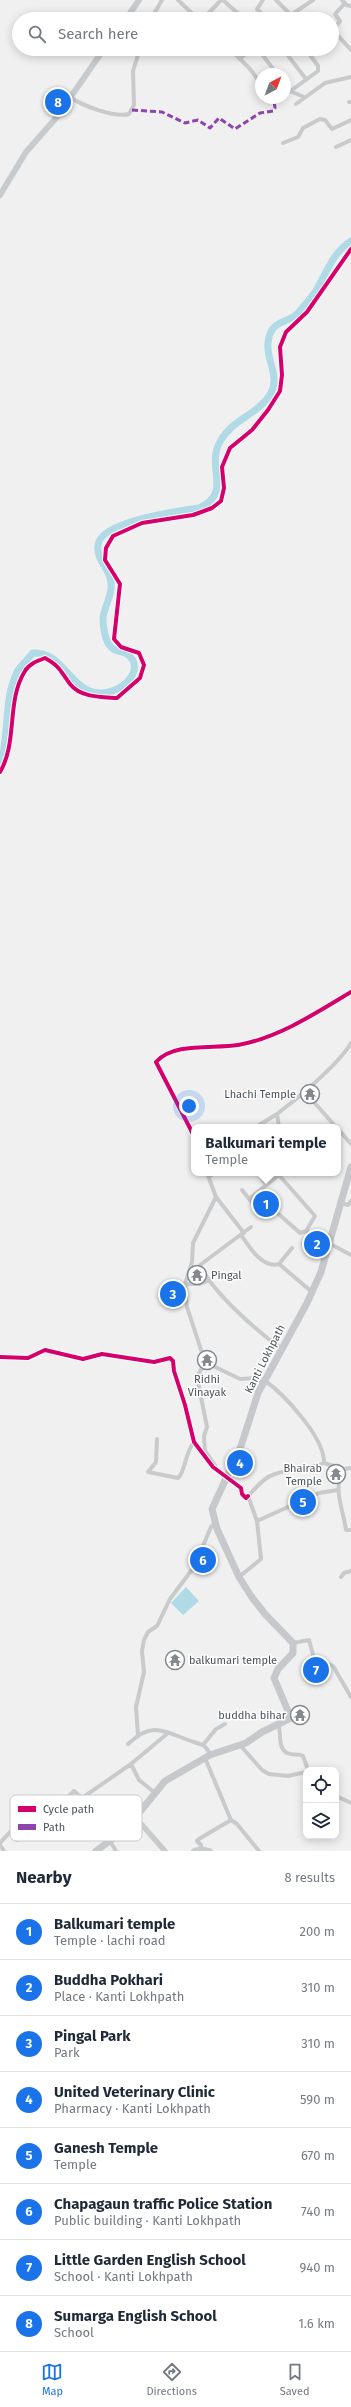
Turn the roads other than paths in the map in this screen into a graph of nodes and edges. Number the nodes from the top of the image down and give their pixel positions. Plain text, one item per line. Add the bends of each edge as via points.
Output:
1 (139, 0) edge
2 (162, 0) edge
3 (178, 0) edge
4 (222, 0) edge
5 (263, 0) edge
6 (313, 0) edge
7 (279, 1) edge
8 (344, 2) edge
9 (350, 7) edge
10 (131, 12) edge
11 (155, 12) edge
12 (191, 12) edge
13 (211, 12) edge
14 (237, 12) edge
15 (260, 12) edge
16 (289, 12) edge
17 (296, 12) edge
18 (336, 12) edge
19 (339, 37) edge
20 (351, 50) edge
21 (99, 56) edge
22 (138, 56) edge
23 (237, 56) edge
24 (243, 56) edge
25 (263, 56) edge
26 (288, 56) edge
27 (311, 56) edge
28 (240, 59) junction
29 (272, 68) edge
30 (255, 77) edge
31 (351, 77) edge
32 (306, 79) junction
33 (291, 90) edge
34 (291, 91) edge
35 (70, 97) junction
36 (304, 97) junction
37 (296, 104) dead end
38 (351, 120) edge
39 (351, 140) edge
40 (283, 143) dead end
41 (336, 147) dead end
42 (0, 196) edge
43 (351, 249) edge
44 (0, 772) edge
45 (351, 992) edge
46 (351, 1043) edge
47 (304, 1092) junction
48 (277, 1114) junction
49 (261, 1124) edge
50 (279, 1124) edge
51 (333, 1124) edge
52 (191, 1130) edge
53 (341, 1133) edge
54 (351, 1144) edge
55 (351, 1167) edge
56 (208, 1176) edge
57 (260, 1176) edge
58 (278, 1176) edge
59 (280, 1176) edge
60 (266, 1185) junction
61 (242, 1190) dead end
62 (216, 1197) junction
63 (249, 1199) junction
64 (351, 1201) edge
65 (340, 1203) junction
66 (273, 1209) dead end
67 (262, 1216) dead end
68 (251, 1227) dead end
69 (304, 1232) junction
70 (242, 1234) junction
71 (329, 1244) junction
72 (292, 1248) dead end
73 (351, 1255) edge
74 (279, 1264) junction
75 (210, 1280) junction
76 (185, 1284) junction
77 (312, 1292) junction
78 (282, 1349) junction
79 (0, 1357) edge
80 (205, 1362) junction
81 (264, 1382) junction
82 (157, 1439) dead end
83 (194, 1442) junction
84 (324, 1463) junction
85 (351, 1468) edge
86 (344, 1469) junction
87 (218, 1470) junction
88 (228, 1477) junction
89 (338, 1490) junction
90 (248, 1496) junction
91 (257, 1521) junction
92 (215, 1524) junction
93 (351, 1530) edge
94 (351, 1571) edge
95 (239, 1577) junction
96 (341, 1577) dead end
97 (293, 1643) junction
98 (351, 1697) edge
99 (225, 1724) dead end
100 (278, 1724) junction
101 (168, 1733) junction
102 (138, 1735) junction
103 (128, 1744) dead end
104 (240, 1744) junction
105 (203, 1745) junction
106 (207, 1756) junction
107 (131, 1764) junction
108 (306, 1767) edge
109 (303, 1772) edge
110 (154, 1792) junction
111 (70, 1795) edge
112 (79, 1795) edge
113 (86, 1795) edge
114 (339, 1797) edge
115 (351, 1803) edge
116 (142, 1809) edge
117 (231, 1820) junction
118 (142, 1825) edge
119 (10, 1832) edge
120 (109, 1842) joint
121 (0, 1844) edge
122 (201, 1849) junction
123 (4, 1851) edge
124 (96, 1851) edge
125 (116, 1851) edge
126 (164, 1851) edge
127 (194, 1851) edge
128 (210, 1851) edge
129 (259, 1851) edge

1 - 10 main road
2 - 11 street
3 - 12 street
4 - 13 street
4 - 14 street
5 - 15 street via 257,9
6 - 17 street
7 - 16 street
8 - 9 street
8 - 18 street
19 - 20 street
21 - 35 main road
22 - 35 street via 133,71 134,105 129,114 121,116 90,108
23 - 28 street
24 - 28 street
25 - 29 street
26 - 32 street
27 - 32 street via 319,69
28 - 30 street
31 - 36 street via 325,83
32 - 33 street
34 - 36 street
35 - 42 main road via 26,152
36 - 37 street
38 - 40 street via 332,129 325,120 320,119 303,128 298,136
39 - 41 street
43 - 44 street via 306,312 286,332 280,347 280,391 252,430 230,448 222,468 224,488 221,501 212,508 193,515 142,523 113,536 106,548 105,560 120,584 114,639 121,647 139,653 144,665 140,678 117,698 94,696 71,686 58,666 45,658 33,663 25,671 20,684 7,760
45 - 52 street via 261,1040 237,1045 195,1047 162,1055 156,1062
46 - 47 street via 345,1053
47 - 48 street
47 - 51 street
48 - 49 street
48 - 50 street
53 - 54 street
55 - 65 main road, Kanti Lokhpath
56 - 62 street
57 - 60 street
58 - 60 street
59 - 69 street via 315,1216
60 - 63 street
61 - 63 street
62 - 70 street
62 - 76 street via 193,1243 192,1262
63 - 67 street
64 - 65 street via 348,1205
65 - 71 main road, Kanti Lokhpath
66 - 69 street via 296,1232
68 - 70 street
69 - 71 street
70 - 74 street via 259,1258 273,1265
70 - 75 street via 201,1263 200,1267
71 - 73 street
71 - 77 main road, Kanti Lokhpath
72 - 74 street
74 - 77 street
75 - 76 street via 200,1284
75 - 78 street via 247,1322
76 - 80 street via 187,1307
77 - 78 main road, Kanti Lokhpath
78 - 81 main road, Kanti Lokhpath
79 - 83 street via 28,1358 45,1350 83,1359 102,1354 154,1362 170,1358 173,1361
80 - 81 street via 240,1379 256,1378
80 - 87 street via 197,1377 207,1427 204,1444 205,1451
81 - 84 street via 274,1387 300,1415 323,1453
81 - 88 main road, Kanti Lokhpath
82 - 83 street via 156,1462 148,1472 178,1478 183,1473 187,1452
83 - 87 street via 207,1461
84 - 86 street
84 - 90 street via 274,1474
85 - 86 street
86 - 89 street via 340,1474
87 - 88 street
88 - 90 street via 242,1488 242,1494 246,1498
88 - 92 main road, Kanti Lokhpath via 212,1509
89 - 91 street via 319,1493
89 - 93 street via 346,1530
90 - 91 street
91 - 95 street via 261,1559
92 - 95 main road, Kanti Lokhpath
92 - 102 street via 211,1527 194,1567 170,1599 157,1626 148,1632 144,1640 144,1672 136,1707
94 - 96 street via 344,1572
95 - 97 main road, Kanti Lokhpath via 264,1614
97 - 98 street via 309,1640 314,1658 333,1666
97 - 100 main road via 293,1653 274,1674 274,1680 291,1718
99 - 105 street via 216,1729
100 - 104 main road
100 - 108 street via 283,1750 291,1755 303,1756
101 - 102 street via 160,1730
101 - 105 street
101 - 107 street
102 - 103 street
104 - 106 main road
104 - 109 street via 262,1770 269,1774 288,1776
105 - 106 street
106 - 110 main road via 165,1781
106 - 117 street
107 - 110 street via 139,1780
107 - 113 street
110 - 116 main road
111 - 112 street via 74,1791
114 - 115 street
117 - 122 street via 199,1839 197,1841
117 - 129 street
118 - 126 street
119 - 121 street
120 - 124 main road
120 - 125 street
121 - 123 street
122 - 127 street
122 - 128 street

